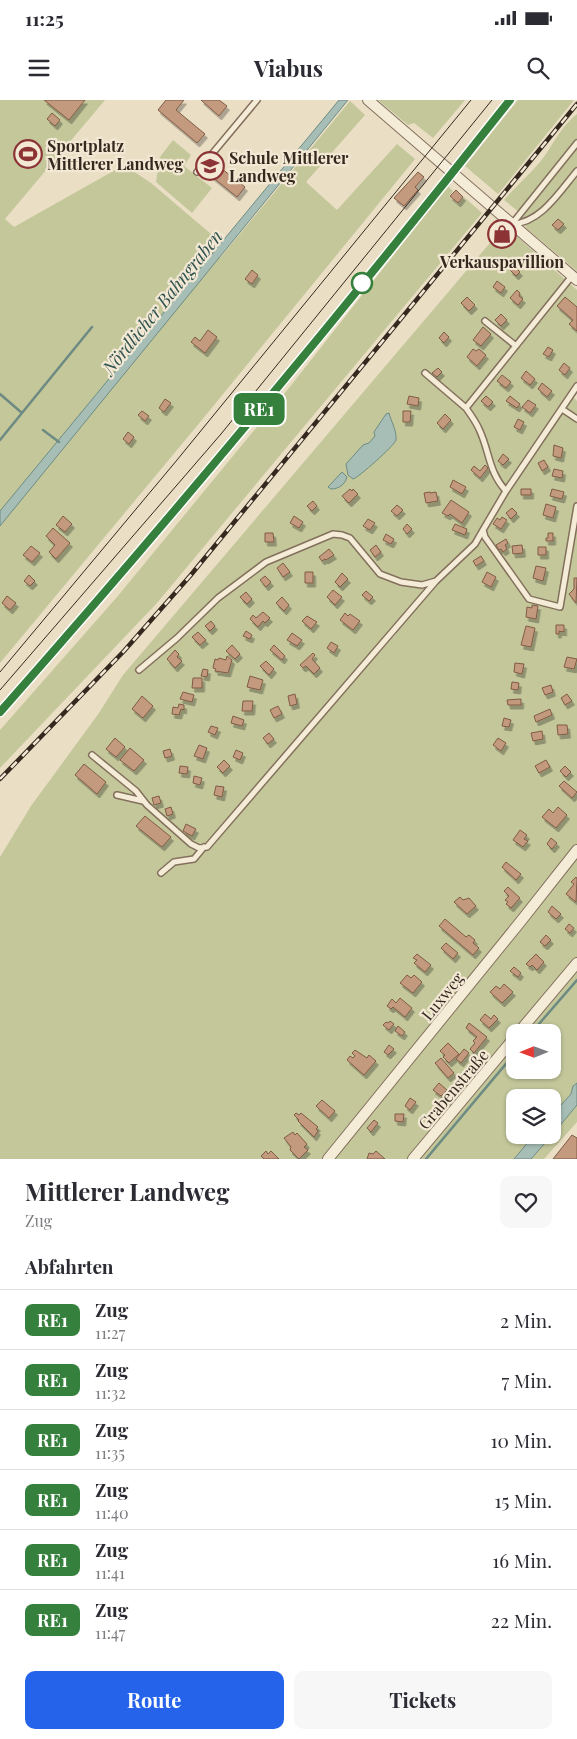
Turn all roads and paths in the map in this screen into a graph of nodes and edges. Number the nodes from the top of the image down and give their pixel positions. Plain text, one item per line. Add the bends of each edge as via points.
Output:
1 (257, 100) edge
2 (368, 100) edge
3 (577, 143) edge
4 (577, 171) edge
5 (197, 172) dead end
6 (512, 224) junction
7 (575, 278) edge
8 (485, 321) dead end
9 (516, 346) junction
10 (425, 373) dead end
11 (577, 386) edge
12 (466, 408) junction
13 (562, 409) junction
14 (577, 419) edge
15 (506, 491) junction
16 (577, 506) edge
17 (483, 530) junction
18 (436, 581) junction
19 (139, 670) dead end
20 (92, 755) dead end
21 (117, 795) dead end
22 (144, 801) junction
23 (204, 847) junction
24 (577, 850) edge
25 (162, 873) dead end
26 (577, 964) edge
27 (526, 1024) edge
28 (506, 1048) edge
29 (328, 1159) edge
30 (413, 1159) edge

1 - 5 lane
2 - 6 street
3 - 6 lane
4 - 6 lane via 539,214 523,224
6 - 7 street
7 - 9 lane
8 - 9 lane
9 - 12 lane
10 - 12 lane
11 - 13 lane
12 - 15 lane via 479,429 490,466
13 - 14 lane
13 - 15 lane
15 - 17 lane
16 - 17 lane via 560,607 529,599
17 - 18 lane via 475,544
18 - 19 lane via 422,584 401,582 380,574 350,538 333,534 266,562 218,598
18 - 23 lane
20 - 22 lane
21 - 22 lane
22 - 23 lane via 191,844
23 - 25 lane via 194,859 174,862
24 - 29 street, Luxweg
26 - 27 street
28 - 30 street, Grabenstraße

